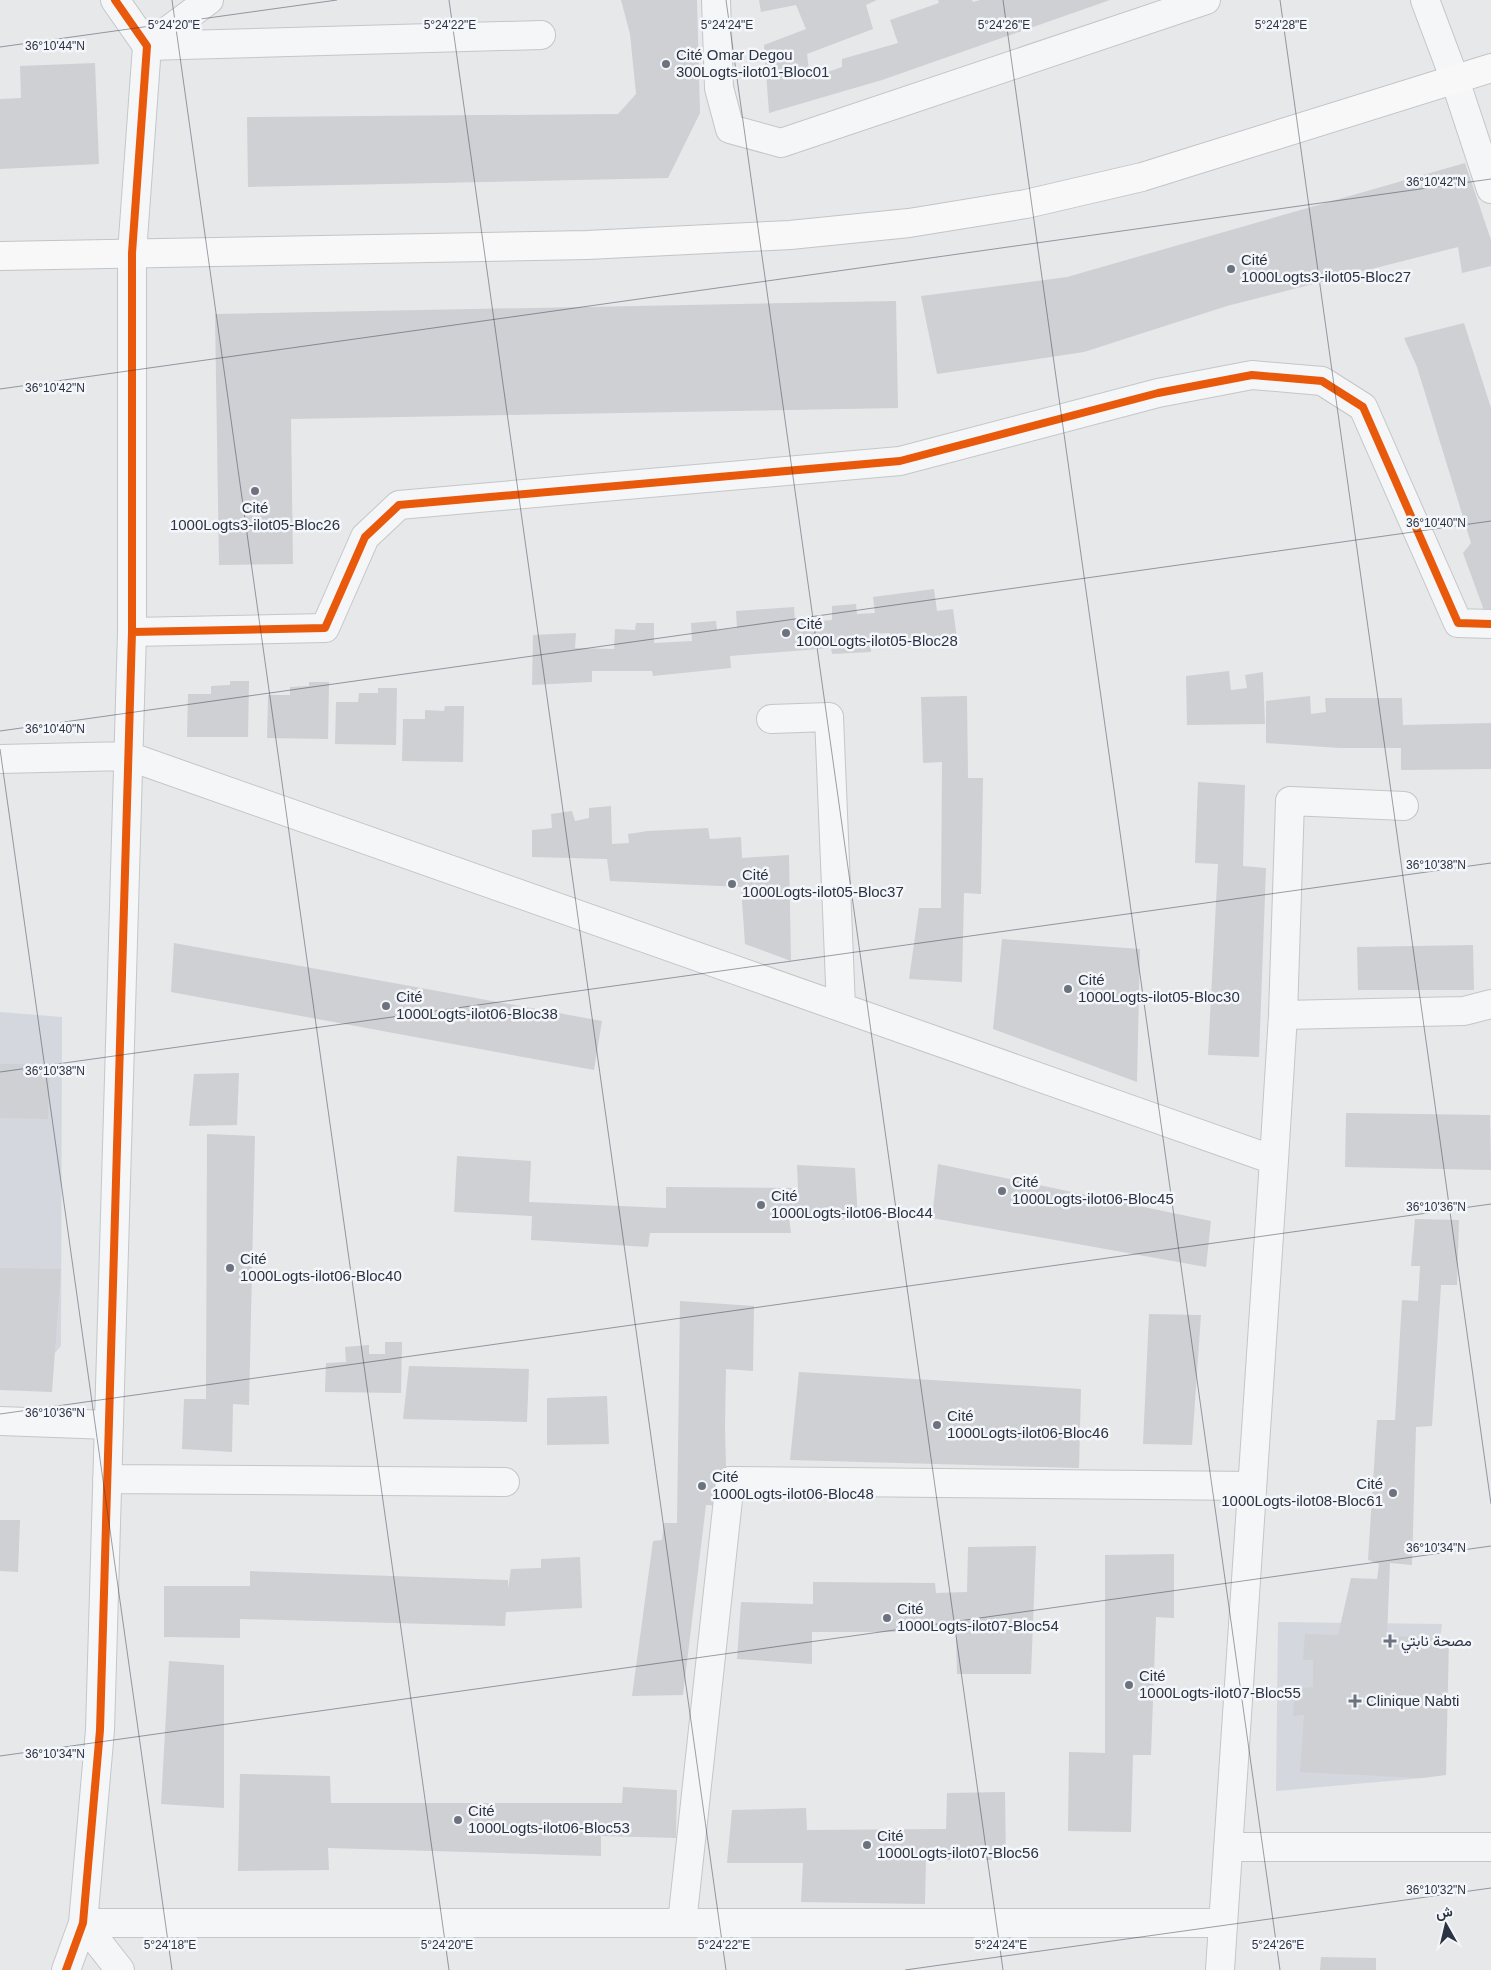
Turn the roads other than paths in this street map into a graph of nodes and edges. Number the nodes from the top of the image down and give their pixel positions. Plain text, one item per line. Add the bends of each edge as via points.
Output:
1 (115, 0) edge
2 (209, 0) edge
3 (716, 0) edge
4 (1206, 0) edge
5 (1425, 0) edge
6 (541, 35) dead end
7 (146, 46) junction
8 (1491, 68) edge
9 (1456, 80) junction
10 (1491, 189) edge
11 (132, 253) junction
12 (0, 256) edge
13 (1491, 624) edge
14 (132, 632) junction
15 (771, 719) dead end
16 (128, 756) junction
17 (0, 759) edge
18 (1404, 806) dead end
19 (1491, 1004) edge
20 (841, 1007) junction
21 (1283, 1015) junction
22 (1274, 1160) junction
23 (0, 1421) edge
24 (108, 1425) junction
25 (107, 1479) junction
26 (505, 1482) dead end
27 (1252, 1486) junction
28 (1228, 1847) junction
29 (1491, 1847) edge
30 (1223, 1922) junction
31 (682, 1923) junction
32 (83, 1924) junction
33 (66, 1970) edge
34 (120, 1970) edge
35 (1220, 1970) edge

1 - 7 street
2 - 7 street
3 - 4 street via 719,88 730,128 781,143
5 - 9 street
6 - 7 street
7 - 11 street
8 - 9 main road
9 - 10 street
9 - 11 main road via 1142,176 1026,204 909,223 790,235 587,245
11 - 12 main road
11 - 14 street
13 - 14 street via 1458,623 1364,407 1322,381 1252,375 1158,393 900,461 399,505 365,537 324,628
14 - 16 street
15 - 20 street via 829,717
16 - 17 street
16 - 20 street
16 - 24 street
18 - 21 street via 1290,801
19 - 21 street via 1464,1010
20 - 22 street
21 - 22 street
22 - 27 street
23 - 24 street
24 - 25 street
25 - 26 street
25 - 32 street via 100,1730
27 - 28 street
27 - 31 street via 730,1481
28 - 29 street
28 - 30 street
30 - 31 street
30 - 35 street
31 - 32 street
32 - 33 street
32 - 34 street

